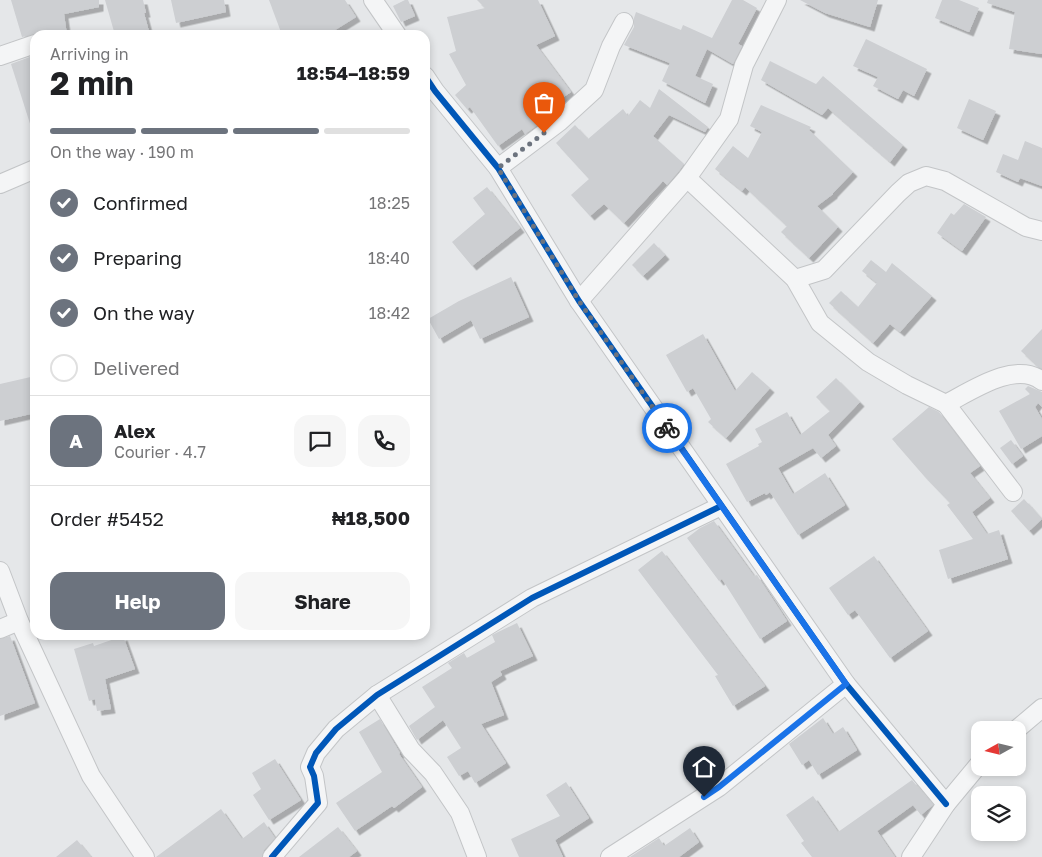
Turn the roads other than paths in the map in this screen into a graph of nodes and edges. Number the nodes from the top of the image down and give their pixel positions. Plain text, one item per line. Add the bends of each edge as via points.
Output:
1 (373, 0) edge
2 (777, 0) edge
3 (624, 22) dead end
4 (393, 30) edge
5 (30, 46) edge
6 (0, 56) edge
7 (430, 84) edge
8 (498, 168) junction
9 (30, 171) edge
10 (688, 178) junction
11 (0, 184) edge
12 (1042, 230) edge
13 (795, 279) junction
14 (579, 301) junction
15 (1042, 381) edge
16 (946, 404) junction
17 (1013, 492) dead end
18 (721, 506) junction
19 (0, 571) edge
20 (19, 621) junction
21 (0, 629) edge
22 (846, 684) junction
23 (377, 695) junction
24 (1042, 708) edge
25 (1026, 722) edge
26 (971, 774) edge
27 (946, 804) junction
28 (146, 857) edge
29 (272, 857) edge
30 (477, 857) edge
31 (610, 857) edge
32 (911, 857) edge

1 - 4 street
2 - 10 street via 744,66 729,119
3 - 8 street via 594,90 559,122
5 - 6 street
7 - 8 street
8 - 14 street
9 - 11 street
10 - 13 street
10 - 14 street
12 - 13 street via 1026,227 945,181 926,176 898,194 824,270
13 - 16 street via 820,323 868,362
14 - 18 street
15 - 16 street via 1034,375 996,378
16 - 17 street
18 - 22 street
18 - 23 street via 532,598
19 - 20 street
20 - 21 street
20 - 28 street via 91,776
22 - 27 street
22 - 31 street via 719,787
23 - 29 street via 336,729 316,752 310,767 318,803
23 - 30 street via 411,750 433,773 460,813
24 - 25 street
26 - 27 street
27 - 32 street

